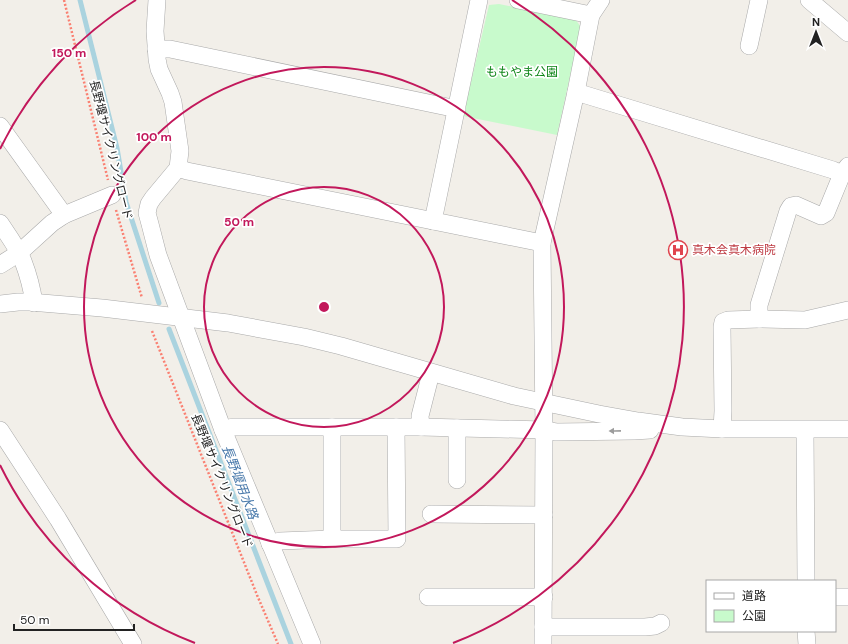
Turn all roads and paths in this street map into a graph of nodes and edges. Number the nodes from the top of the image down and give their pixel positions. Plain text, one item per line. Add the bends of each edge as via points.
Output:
1 (64, 0) edge
2 (157, 0) edge
3 (479, 0) edge
4 (518, 0) edge
5 (602, 0) edge
6 (759, 0) edge
7 (809, 0) edge
8 (591, 15) junction
9 (848, 33) edge
10 (749, 46) dead end
11 (156, 49) junction
12 (576, 92) junction
13 (457, 109) junction
14 (0, 126) edge
15 (178, 168) junction
16 (845, 170) edge
17 (112, 195) junction
18 (64, 215) junction
19 (433, 222) junction
20 (0, 223) edge
21 (542, 243) junction
22 (19, 253) junction
23 (0, 265) edge
24 (34, 303) junction
25 (143, 303) dead end
26 (0, 304) edge
27 (848, 310) edge
28 (180, 317) junction
29 (759, 319) junction
30 (150, 324) dead end
31 (431, 373) junction
32 (544, 402) junction
33 (332, 427) junction
34 (396, 427) junction
35 (421, 427) junction
36 (682, 427) junction
37 (457, 428) junction
38 (722, 429) junction
39 (848, 429) edge
40 (223, 430) junction
41 (544, 430) junction
42 (805, 430) junction
43 (1, 434) edge
44 (457, 480) dead end
45 (431, 514) dead end
46 (544, 515) junction
47 (332, 539) junction
48 (270, 544) junction
49 (806, 580) edge
50 (428, 597) dead end
51 (544, 597) junction
52 (836, 597) edge
53 (848, 597) edge
54 (661, 623) dead end
55 (543, 627) junction
56 (806, 632) edge
57 (133, 644) edge
58 (278, 644) edge
59 (312, 644) edge
60 (543, 644) edge
61 (806, 644) edge

1 - 17 path, 長野堰サイクリングロード
2 - 11 street
3 - 13 street
4 - 8 street
5 - 8 street
6 - 10 street
7 - 9 street
8 - 12 street
11 - 13 street via 170,49
11 - 15 street via 159,68 173,102 180,151
12 - 16 street via 833,170
12 - 21 street
13 - 19 street
14 - 18 street
15 - 19 street
15 - 28 street via 153,198 147,213 158,255
16 - 29 street via 826,213 821,216 796,205 791,206 788,211 759,305
17 - 18 street
17 - 25 path, 長野堰サイクリングロード
18 - 22 street
19 - 21 street
20 - 22 street
21 - 32 street
22 - 23 street
22 - 24 street via 31,286
24 - 26 street
24 - 28 street
27 - 29 street via 805,320
28 - 31 street via 228,323 342,346
28 - 40 street
29 - 38 street via 723,322
30 - 58 path, 長野堰サイクリングロード
31 - 32 street
31 - 35 street via 420,416
32 - 36 street via 599,414
32 - 41 street
33 - 34 street
33 - 40 street via 233,427
33 - 47 street
34 - 35 street
34 - 47 street via 397,539
35 - 37 street
36 - 38 street
36 -> 41 street via 634,431
37 - 41 street
37 - 44 street
38 - 42 street
39 - 42 street
40 - 48 street
41 - 46 street
42 - 49 street
43 - 57 street via 58,519
45 - 46 street
46 - 51 street
47 - 48 street via 280,541
48 - 59 street
50 - 51 street
51 - 55 street
52 - 53 street
54 - 55 street via 645,627
55 - 60 street
56 - 61 street

